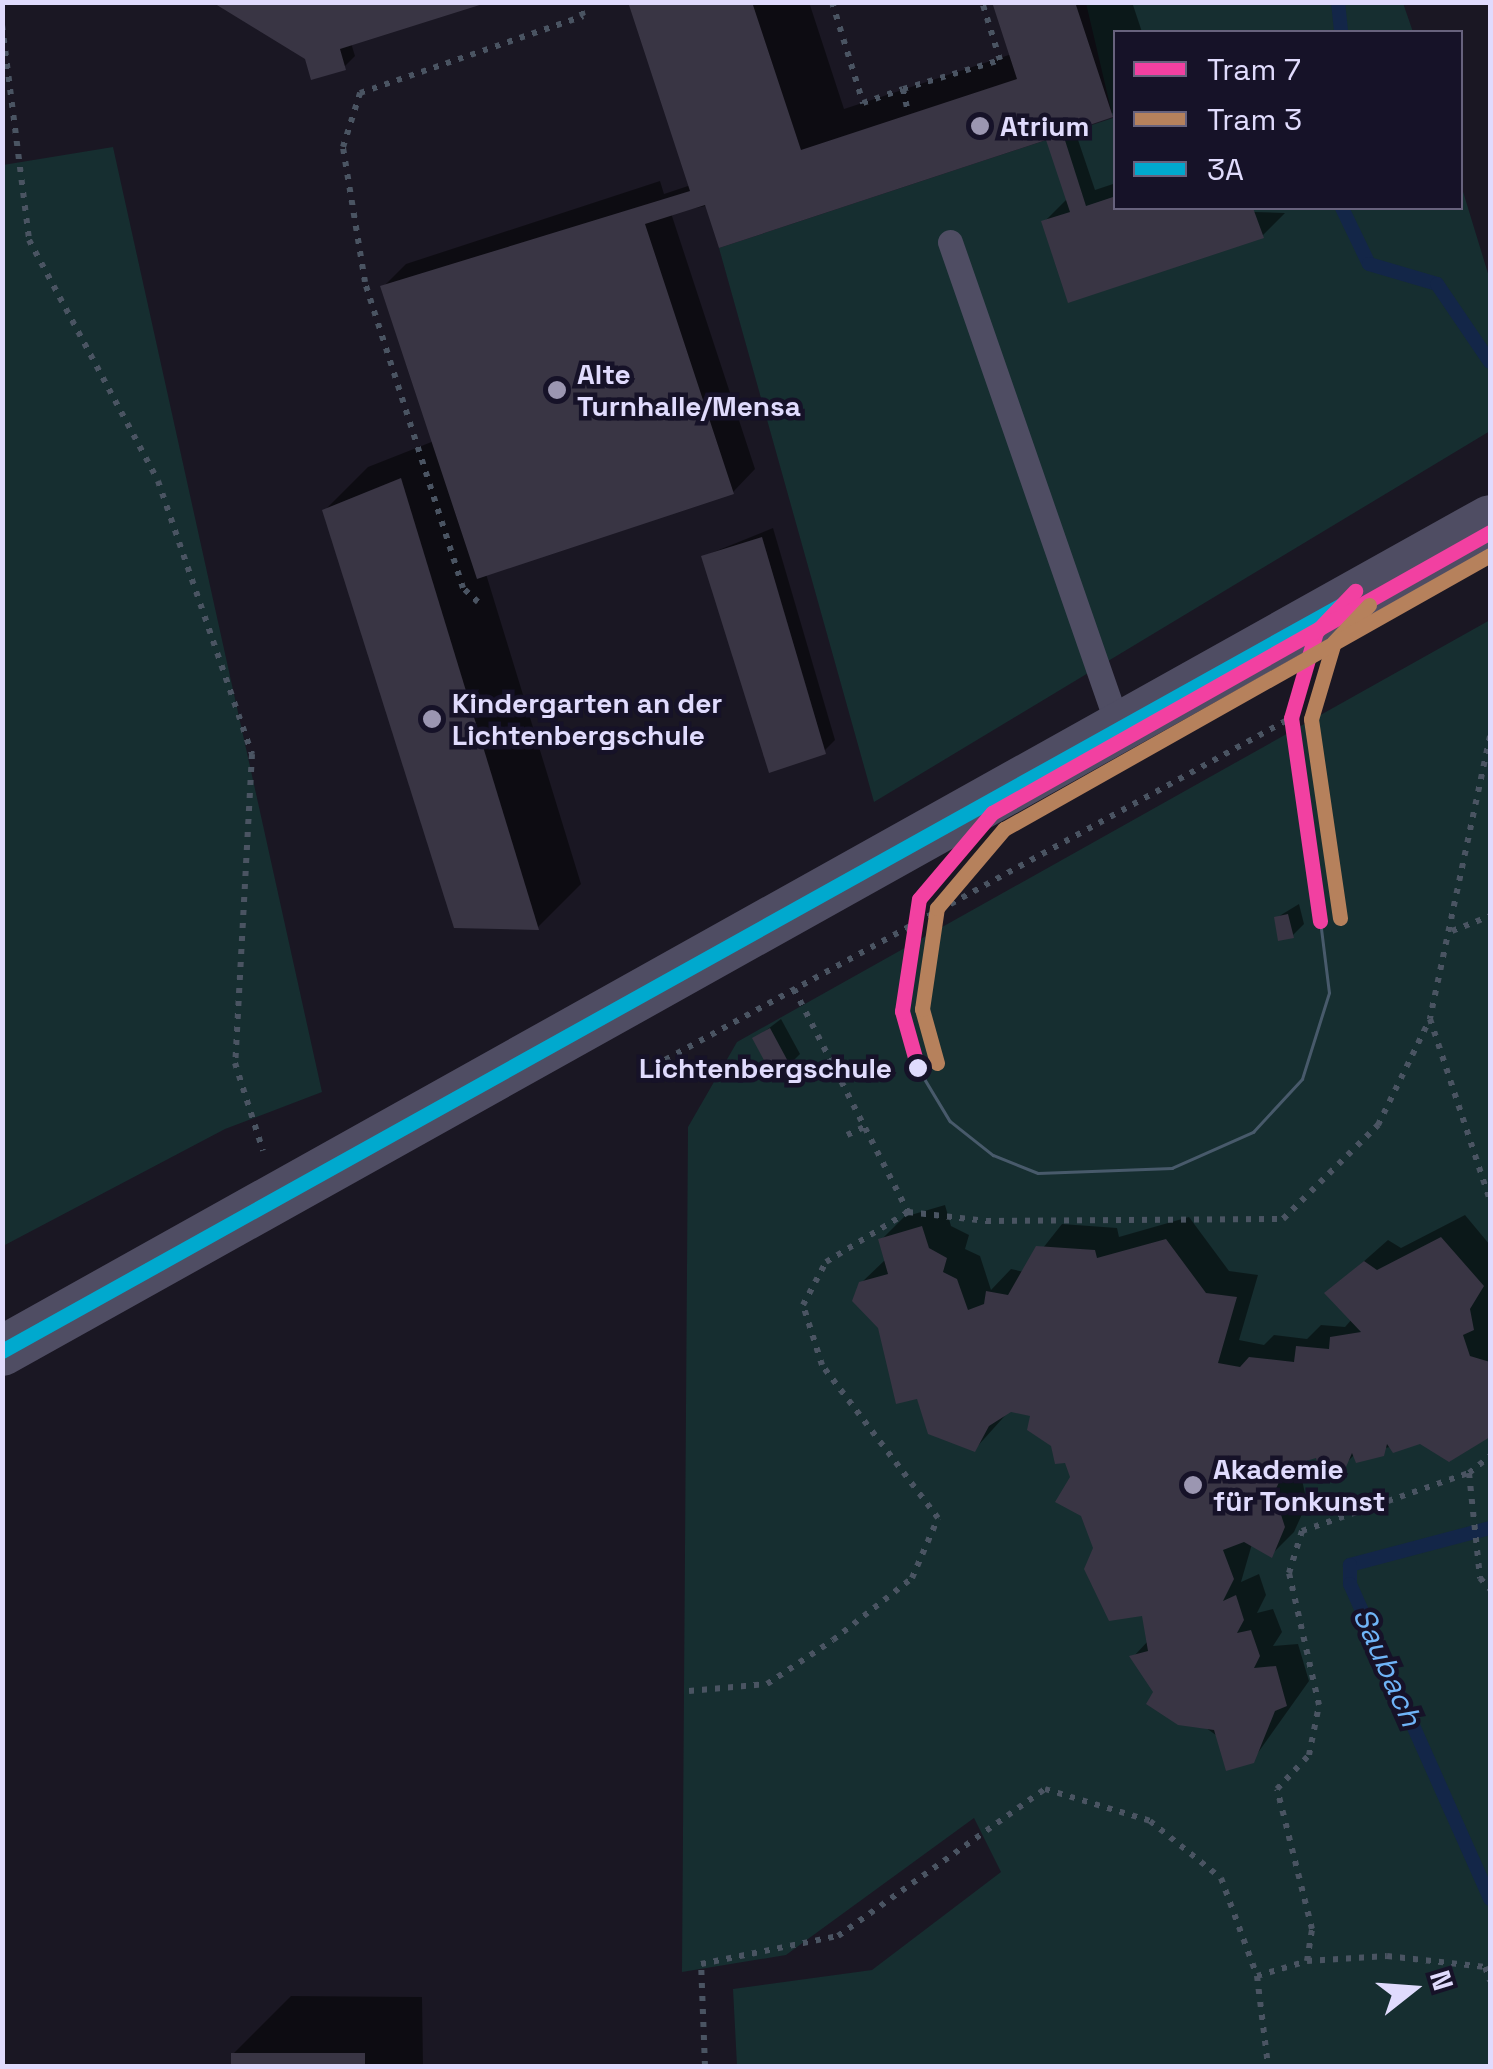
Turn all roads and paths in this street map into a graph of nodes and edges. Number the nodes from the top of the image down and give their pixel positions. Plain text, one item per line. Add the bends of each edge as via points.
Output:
1 (580, 2) edge
2 (832, 2) edge
3 (982, 2) edge
4 (2, 25) edge
5 (903, 89) junction
6 (908, 113) dead end
7 (950, 242) dead end
8 (1490, 520) edge
9 (478, 602) dead end
10 (1291, 718) dead end
11 (1118, 726) junction
12 (1490, 736) edge
13 (1490, 916) edge
14 (1452, 931) junction
15 (794, 989) junction
16 (1430, 1018) junction
17 (654, 1066) dead end
18 (864, 1127) junction
19 (848, 1135) dead end
20 (279, 1199) junction
21 (1490, 1200) edge
22 (908, 1212) junction
23 (2, 1352) edge
24 (1490, 1456) edge
25 (1468, 1473) junction
26 (1490, 1589) edge
27 (689, 1692) dead end
28 (1307, 1961) junction
29 (1488, 1966) edge
30 (1257, 1976) junction
31 (1490, 1981) edge
32 (705, 2066) edge
33 (1268, 2066) edge

1 - 9 path via 583,16 360,93 343,147 365,282 463,588
2 - 5 path via 863,103
3 - 5 path via 1000,60
4 - 20 path via 30,240 158,481 252,754 235,1064
5 - 6 path
7 - 11 lane
8 - 11 street
10 - 15 path
11 - 20 street
12 - 14 path
13 - 14 path
14 - 16 path
15 - 17 path
15 - 18 path
16 - 21 path
16 - 22 path via 1378,1126 1283,1219 986,1222
18 - 19 path
18 - 22 path
20 - 23 street
22 - 27 path via 826,1262 803,1305 822,1365 938,1518 912,1578 767,1684
24 - 25 path
25 - 26 path via 1480,1578
25 - 28 path via 1302,1531 1289,1573 1320,1705 1309,1755 1276,1789 1312,1928
28 - 29 path via 1387,1956
28 - 30 path
29 - 31 path
30 - 32 path via 1220,1878 1150,1821 1045,1789 838,1936 702,1964
30 - 33 path

